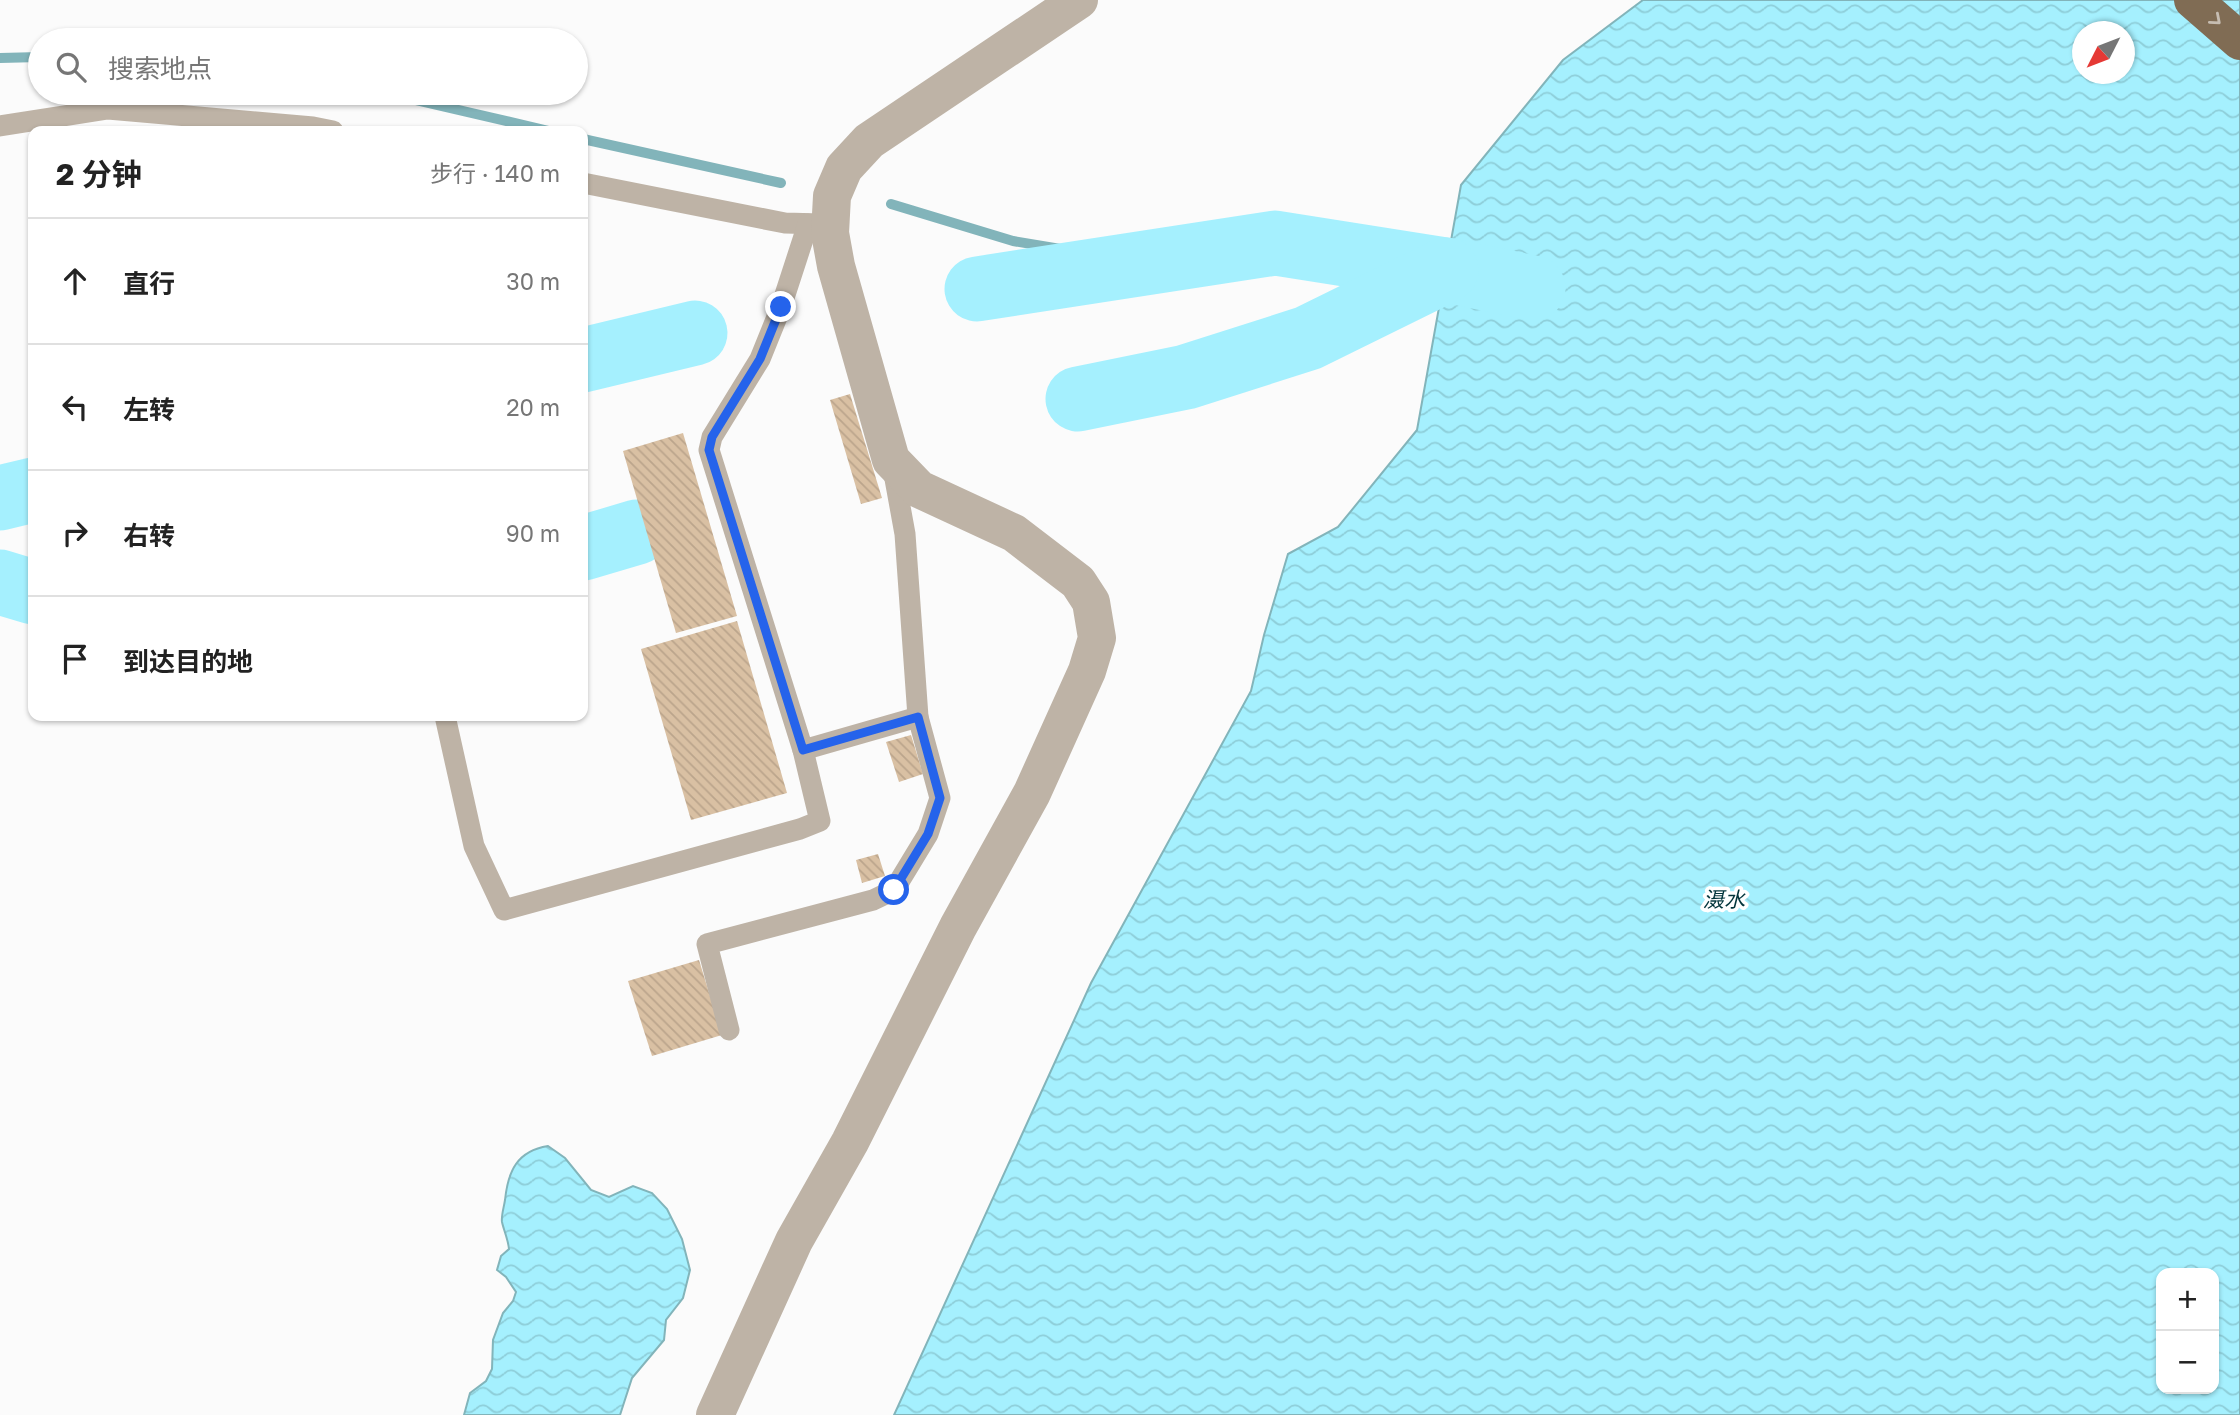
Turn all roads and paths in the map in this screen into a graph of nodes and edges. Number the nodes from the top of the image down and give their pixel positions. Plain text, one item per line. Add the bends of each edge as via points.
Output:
1 (1079, 0) edge
2 (2193, 0) edge
3 (2240, 41) edge
4 (0, 126) edge
5 (302, 126) edge
6 (588, 184) edge
7 (819, 224) junction
8 (891, 460) junction
9 (918, 717) junction
10 (446, 721) edge
11 (803, 750) junction
12 (729, 1030) dead end
13 (715, 1415) edge

1 - 7 street via 869,141 844,168
2 -> 3 highway
4 - 5 lane via 108,109
6 - 7 lane via 785,223
7 - 8 street via 836,267
7 - 11 lane via 760,359 712,437 709,450
8 - 9 lane via 905,534
8 - 13 street via 919,489 1014,533 1078,582 1091,602 1097,638 1087,671 1032,793 794,1241
9 - 11 lane
9 - 12 lane via 940,798 928,834 894,890 873,901 707,944
10 - 11 lane via 474,846 504,910 820,821

